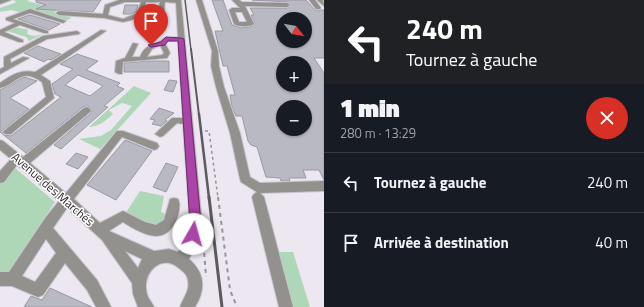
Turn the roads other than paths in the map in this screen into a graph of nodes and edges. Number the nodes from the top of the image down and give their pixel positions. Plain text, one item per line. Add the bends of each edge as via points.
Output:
1 (8, 0) edge
2 (144, 0) edge
3 (199, 0) edge
4 (234, 0) edge
5 (312, 0) edge
6 (163, 1) junction
7 (178, 1) edge
8 (0, 2) edge
9 (287, 5) dead end
10 (318, 8) dead end
11 (59, 12) dead end
12 (105, 16) junction
13 (64, 21) dead end
14 (20, 23) junction
15 (0, 32) edge
16 (46, 32) dead end
17 (104, 32) dead end
18 (152, 32) dead end
19 (77, 33) dead end
20 (181, 39) junction
21 (21, 41) dead end
22 (135, 44) dead end
23 (162, 44) junction
24 (25, 58) dead end
25 (128, 59) junction
26 (143, 59) junction
27 (8, 68) junction
28 (0, 72) edge
29 (119, 72) dead end
30 (37, 74) junction
31 (0, 86) edge
32 (87, 110) dead end
33 (188, 122) junction
34 (8, 132) dead end
35 (160, 134) dead end
36 (0, 144) edge
37 (154, 146) dead end
38 (20, 160) junction
39 (0, 180) edge
40 (324, 186) edge
41 (258, 197) dead end
42 (66, 200) junction
43 (174, 203) dead end
44 (46, 229) junction
45 (102, 233) junction
46 (64, 253) junction
47 (154, 258) junction
48 (181, 259) junction
49 (6, 279) edge
50 (139, 281) junction
51 (104, 307) edge
52 (147, 307) edge
53 (187, 307) edge
54 (286, 307) edge

1 - 8 street
2 - 6 street
2 - 12 street via 124,0 107,6
2 - 12 street via 139,14 127,21
3 - 40 street via 215,51 215,66 235,133 245,179 258,188
4 - 9 street via 242,7
5 - 10 street
6 - 7 street
6 - 18 street via 161,12 154,20 157,26
7 - 20 street
11 - 12 street
13 - 14 street via 30,11 8,19
14 - 15 street
14 - 16 street
15 - 21 street
17 - 30 street
19 - 27 street via 44,37 6,58
20 - 23 street via 166,39
20 - 33 street
22 - 25 street
23 - 26 street via 147,48
23 - 26 street via 167,53 164,57 155,60
24 - 27 street
25 - 26 street
25 - 29 street via 120,61
27 - 28 street
30 - 31 street via 24,72
30 - 34 street via 46,81 50,98
32 - 38 street
33 - 35 street via 175,120
33 - 48 street via 196,224 190,244
36 - 38 street, Avenue des Marchés
37 - 42 street via 120,133
38 - 39 street
38 - 42 street, Avenue des Marchés
41 - 54 street
42 - 44 street
42 - 45 street, Avenue des Marchés
43 - 45 street via 173,215 168,226 160,231 136,224 123,216
44 - 46 street
44 - 49 street
45 - 47 street, Avenue des Marchés
45 - 50 street, Avenue des Marchés
46 - 49 street via 38,290
46 - 51 street via 84,273 99,294
47 - 48 street via 168,255
47 - 50 street via 147,264
48 - 53 street via 192,271 195,279 193,296
50 - 52 street via 141,298

